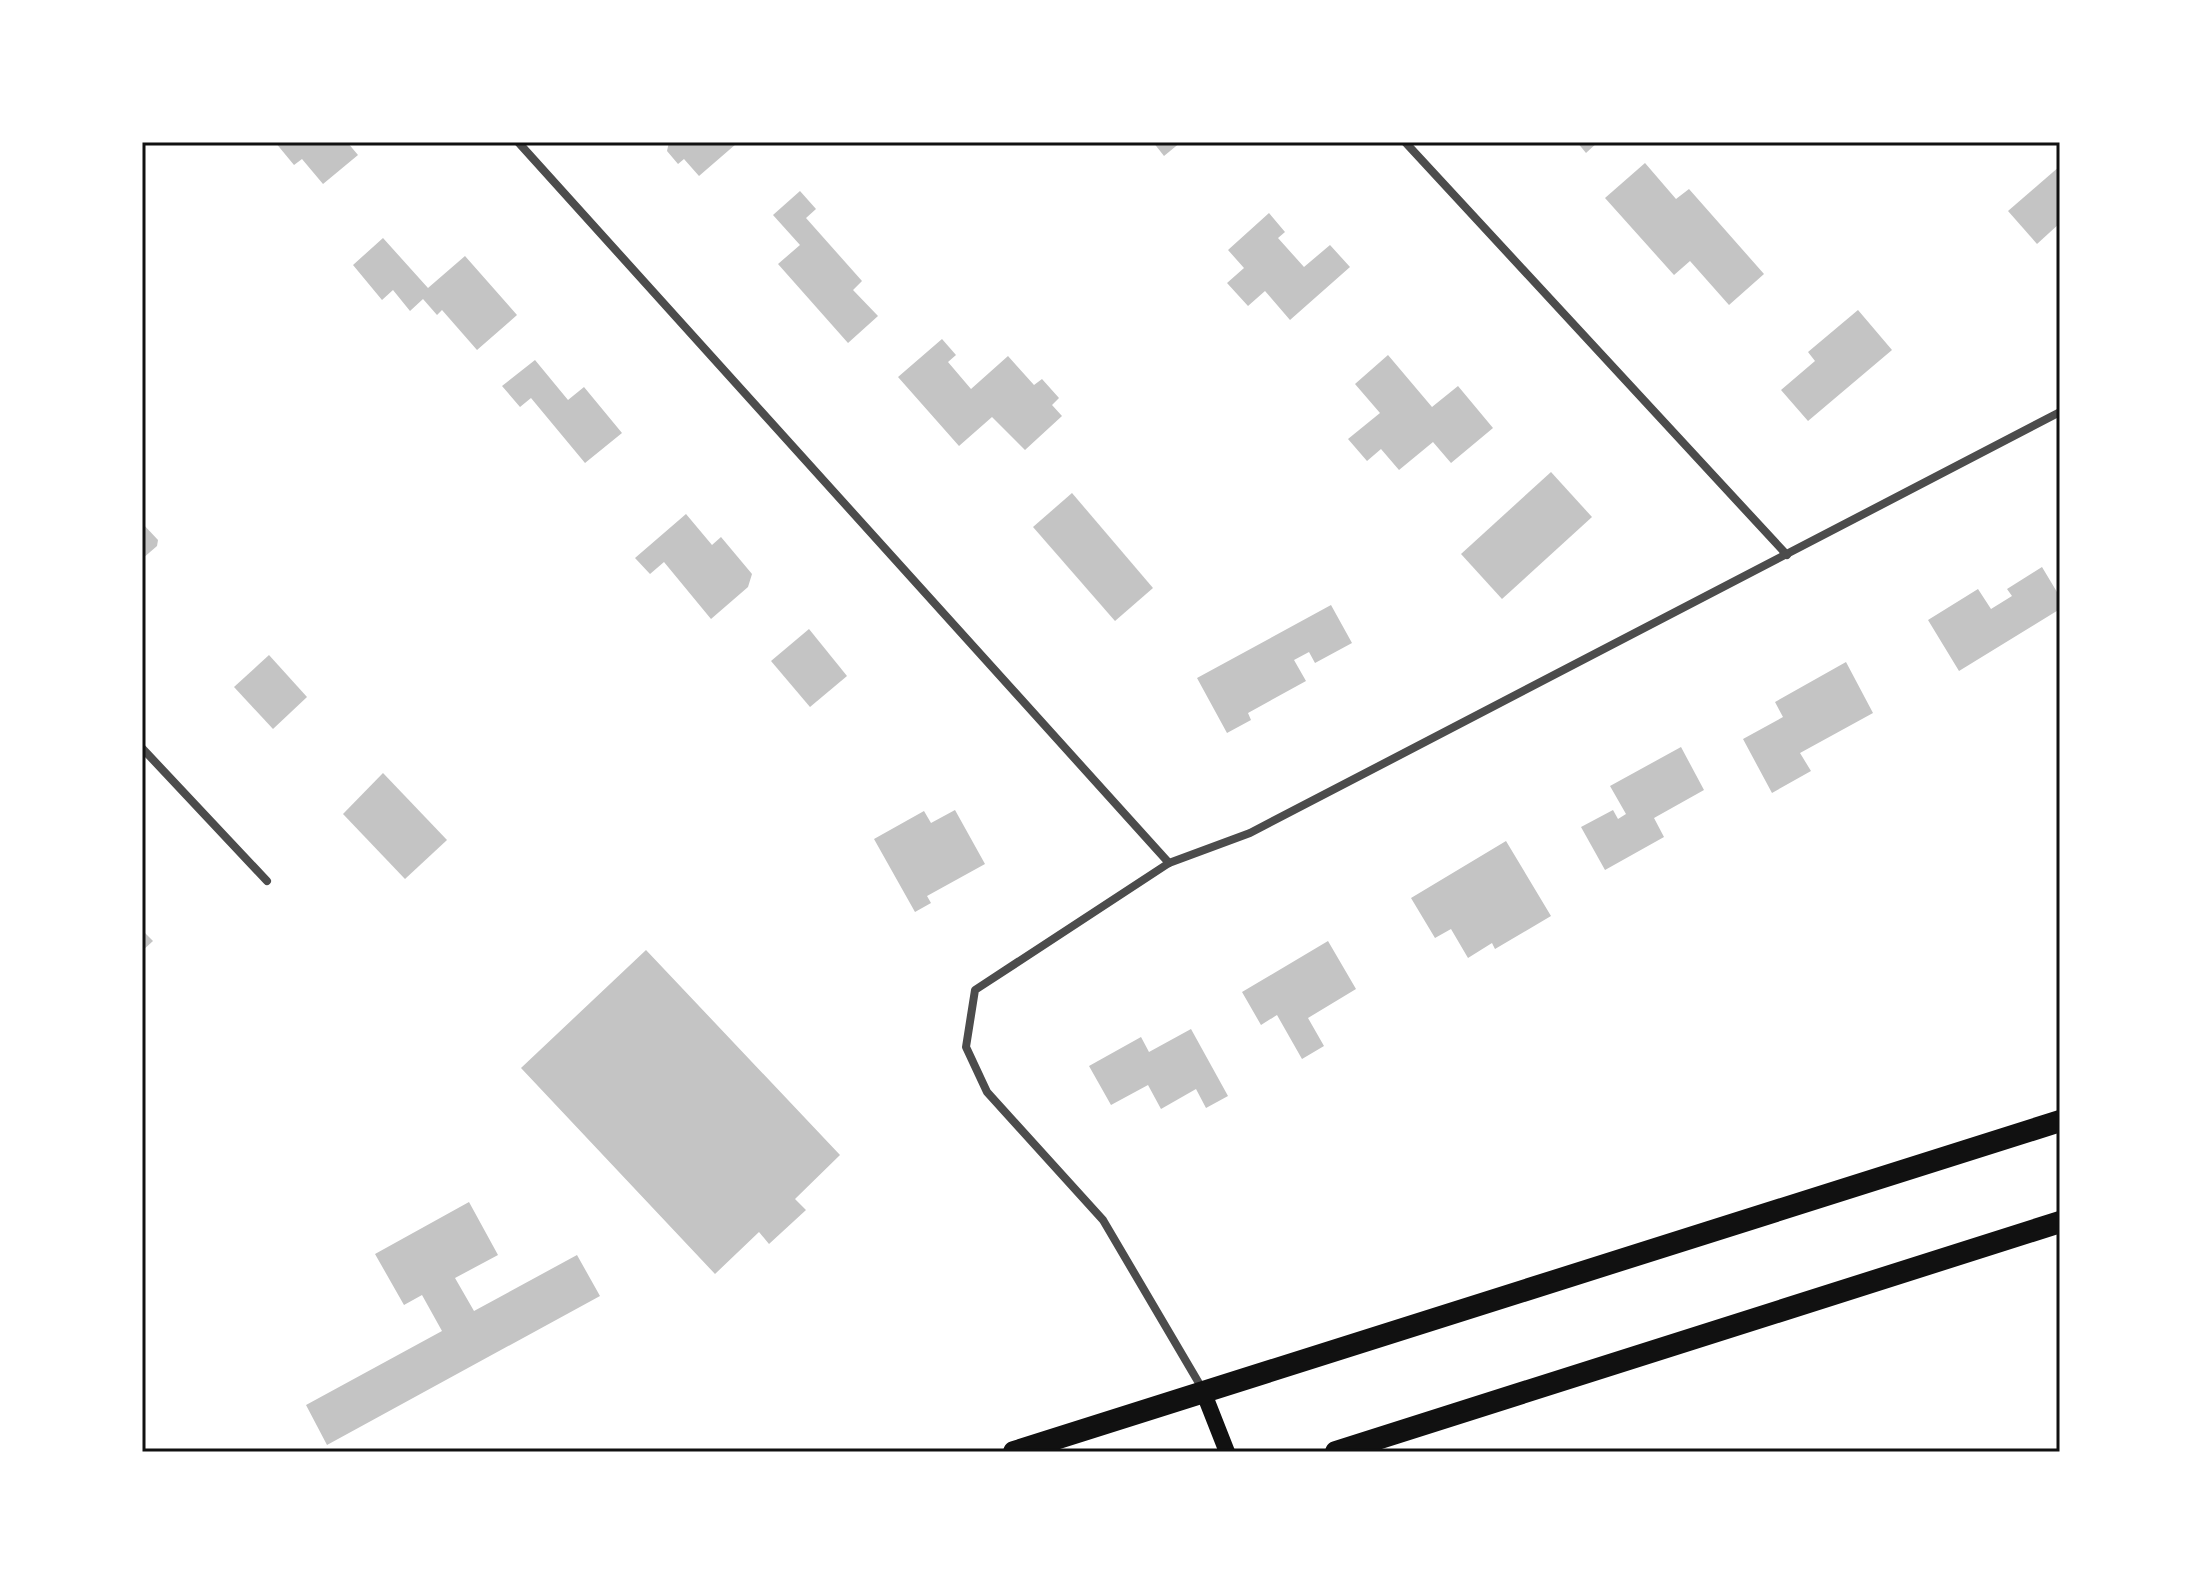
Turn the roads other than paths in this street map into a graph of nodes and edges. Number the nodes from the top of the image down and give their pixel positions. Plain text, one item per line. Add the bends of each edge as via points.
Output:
1 (518, 142) edge
2 (1405, 142) edge
3 (2060, 412) edge
4 (1787, 555) junction
5 (142, 748) edge
6 (1169, 863) junction
7 (267, 881) dead end
8 (2060, 1121) edge
9 (2060, 1222) edge
10 (1203, 1391) junction
11 (1014, 1452) edge
12 (1227, 1452) edge
13 (1336, 1452) edge

1 - 6 street
2 - 4 street
3 - 4 street
4 - 6 street via 1250,833
5 - 7 street
6 - 10 street via 975,990 966,1047 987,1092 1103,1220
8 - 10 highway
9 - 13 highway
10 - 11 highway
10 - 12 main road

